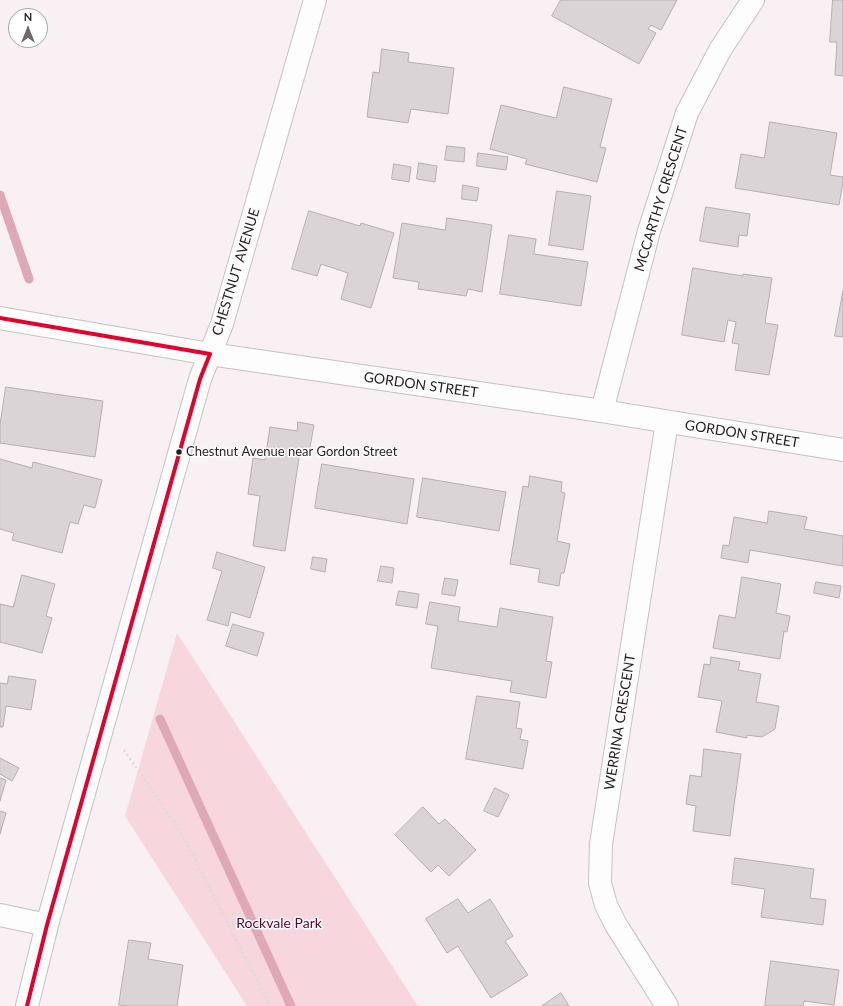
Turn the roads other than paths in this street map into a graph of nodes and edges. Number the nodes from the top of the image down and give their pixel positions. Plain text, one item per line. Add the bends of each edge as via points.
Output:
1 (315, 0) edge
2 (753, 0) edge
3 (0, 318) edge
4 (210, 354) junction
5 (602, 411) junction
6 (667, 422) junction
7 (843, 450) edge
8 (0, 915) edge
9 (47, 925) junction
10 (26, 1006) edge
11 (667, 1006) edge

1 - 4 street, CHESTNUT AVENUE via 222,324
2 - 5 street, MCCARTHY CRESCENT via 720,50 687,113 649,231
3 - 4 street, GORDON STREET
4 - 5 street, GORDON STREET
4 - 9 street, CHESTNUT AVENUE via 198,387
5 - 6 street, GORDON STREET
6 - 7 street, GORDON STREET
6 - 11 street, WERRINA CRESCENT via 601,844 600,883 606,905 616,925
8 - 9 street
9 - 10 street, CHESTNUT AVENUE

